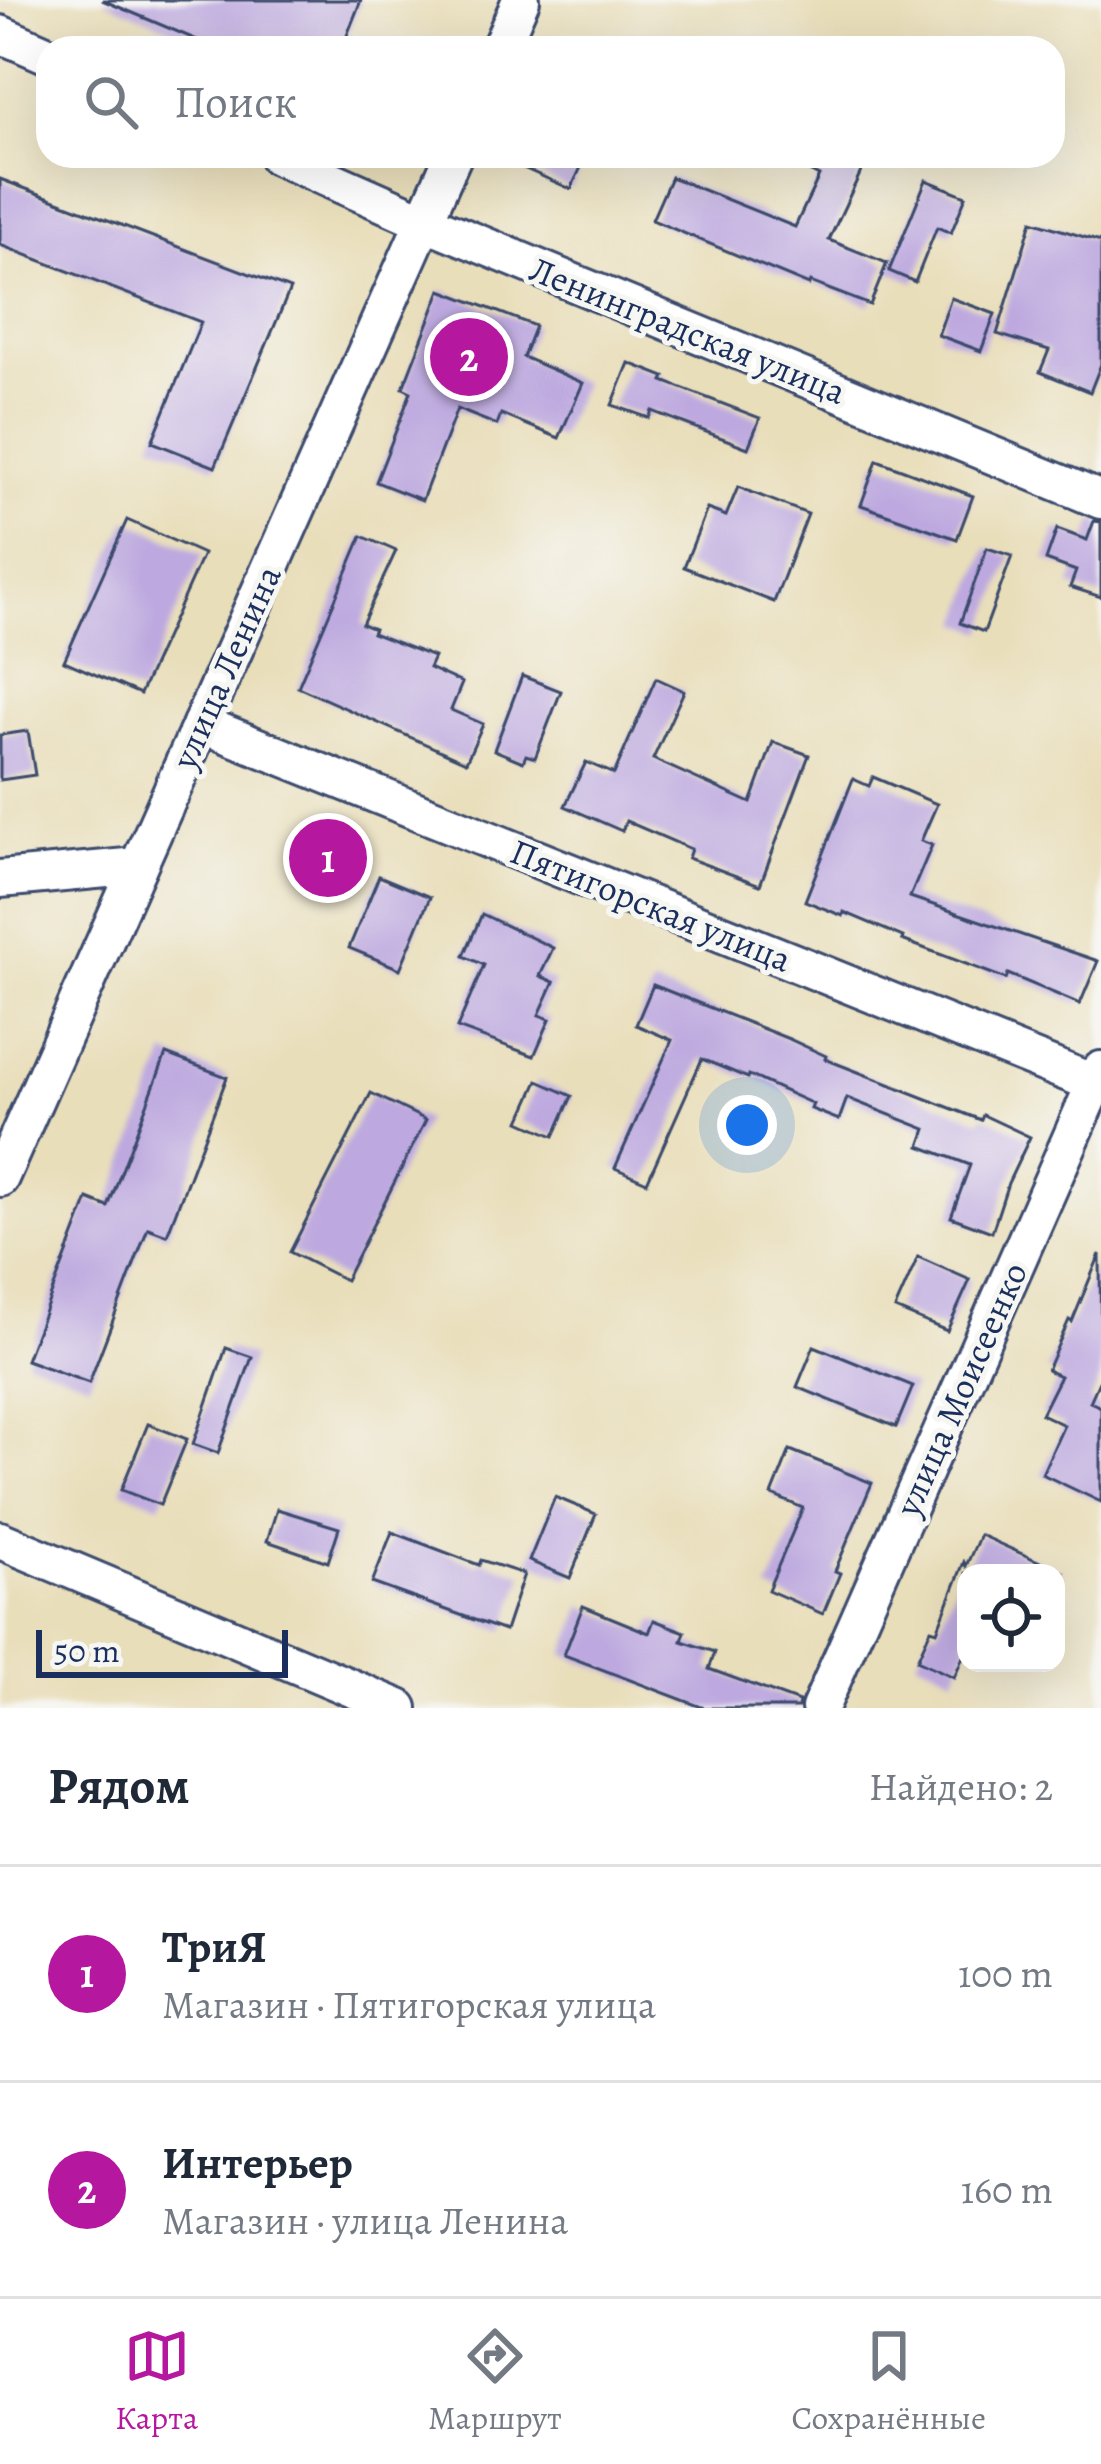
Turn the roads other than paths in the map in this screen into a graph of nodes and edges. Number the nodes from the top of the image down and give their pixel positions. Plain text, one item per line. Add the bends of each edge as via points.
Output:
1 (521, 0) edge
2 (0, 34) edge
3 (505, 36) edge
4 (36, 50) edge
5 (304, 168) edge
6 (448, 168) edge
7 (424, 221) junction
8 (1101, 500) edge
9 (201, 724) junction
10 (138, 866) junction
11 (0, 879) edge
12 (1099, 1080) edge
13 (0, 1178) edge
14 (0, 1540) edge
15 (399, 1708) edge
16 (820, 1708) edge

1 - 3 street
2 - 4 street
5 - 7 street, Ленинградская улица
6 - 7 street, улица Ленина
7 - 8 street, Ленинградская улица
7 - 9 street, улица Ленина
9 - 10 street, улица Ленина
9 - 12 street, Пятигорская улица
10 - 11 street
10 - 13 street, улица Ленина
12 - 16 street, улица Моисеенко
14 - 15 street

